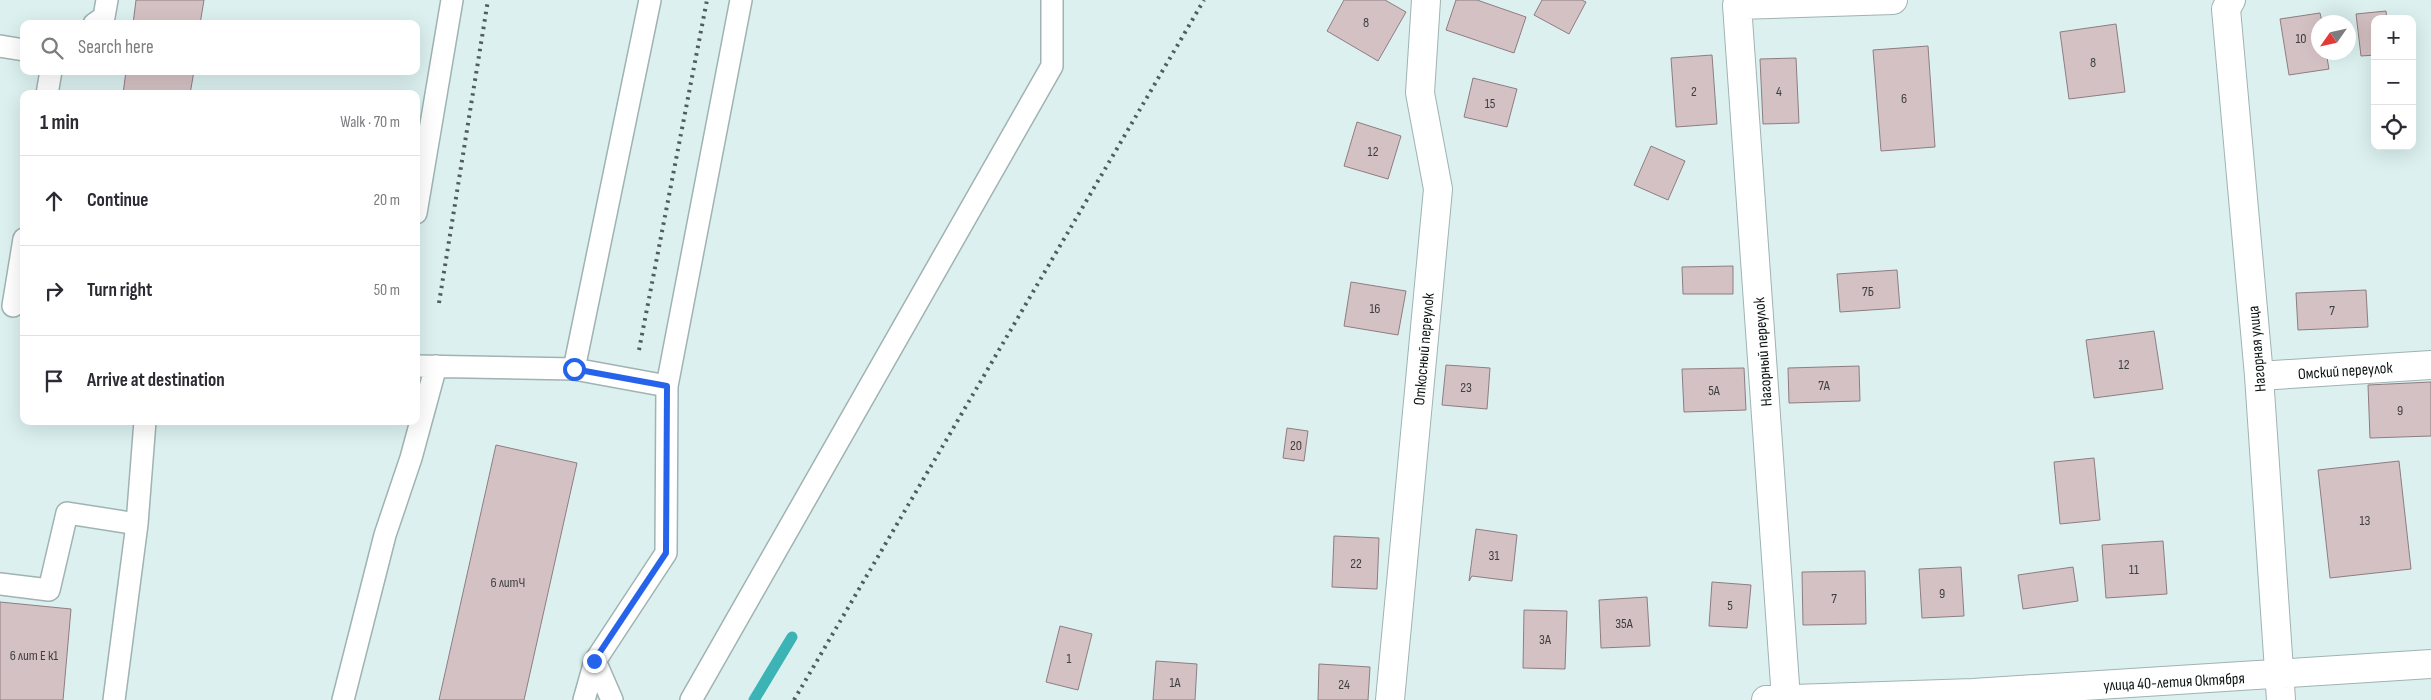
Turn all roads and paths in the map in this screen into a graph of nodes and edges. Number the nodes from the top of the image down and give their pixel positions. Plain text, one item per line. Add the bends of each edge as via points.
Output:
1 (107, 0) edge
2 (452, 0) edge
3 (650, 0) edge
4 (741, 0) edge
5 (1052, 0) edge
6 (1426, 0) edge
7 (1893, 0) edge
8 (2231, 0) edge
9 (100, 20) edge
10 (0, 46) edge
11 (20, 49) edge
12 (50, 75) edge
13 (49, 90) edge
14 (420, 189) edge
15 (20, 262) edge
16 (12, 308) edge
17 (2431, 365) edge
18 (426, 366) edge
19 (574, 369) junction
20 (2258, 376) junction
21 (667, 386) junction
22 (420, 403) edge
23 (145, 425) edge
24 (416, 425) edge
25 (137, 524) junction
26 (0, 584) edge
27 (594, 661) junction
28 (2431, 664) edge
29 (2280, 687) edge
30 (1973, 696) edge
31 (114, 700) edge
32 (344, 700) edge
33 (584, 700) edge
34 (612, 700) edge
35 (691, 700) edge
36 (1390, 700) edge
37 (1776, 700) edge

1 - 9 lane via 104,17
2 - 14 lane
3 - 19 lane
4 - 21 lane
5 - 35 lane via 1052,66
6 - 36 street, Откосный переулок via 1420,93 1438,189
7 - 37 street, Нагорный переулок via 1737,5
8 - 20 street, Нагорная улица via 2226,9
10 - 11 lane
12 - 13 lane
15 - 16 lane
17 - 20 street, Омский переулок
18 - 19 lane
18 - 22 lane
19 - 21 lane
20 - 29 street, Нагорная улица
21 - 27 lane via 666,553
23 - 25 lane
24 - 32 lane via 411,458 385,535
25 - 26 lane via 67,513 49,590
25 - 31 lane
27 - 33 lane
27 - 34 lane
28 - 29 street, улица 40-летия Октября
29 - 30 street, улица 40-летия Октября
30 - 37 street, улица 40-летия Октября

